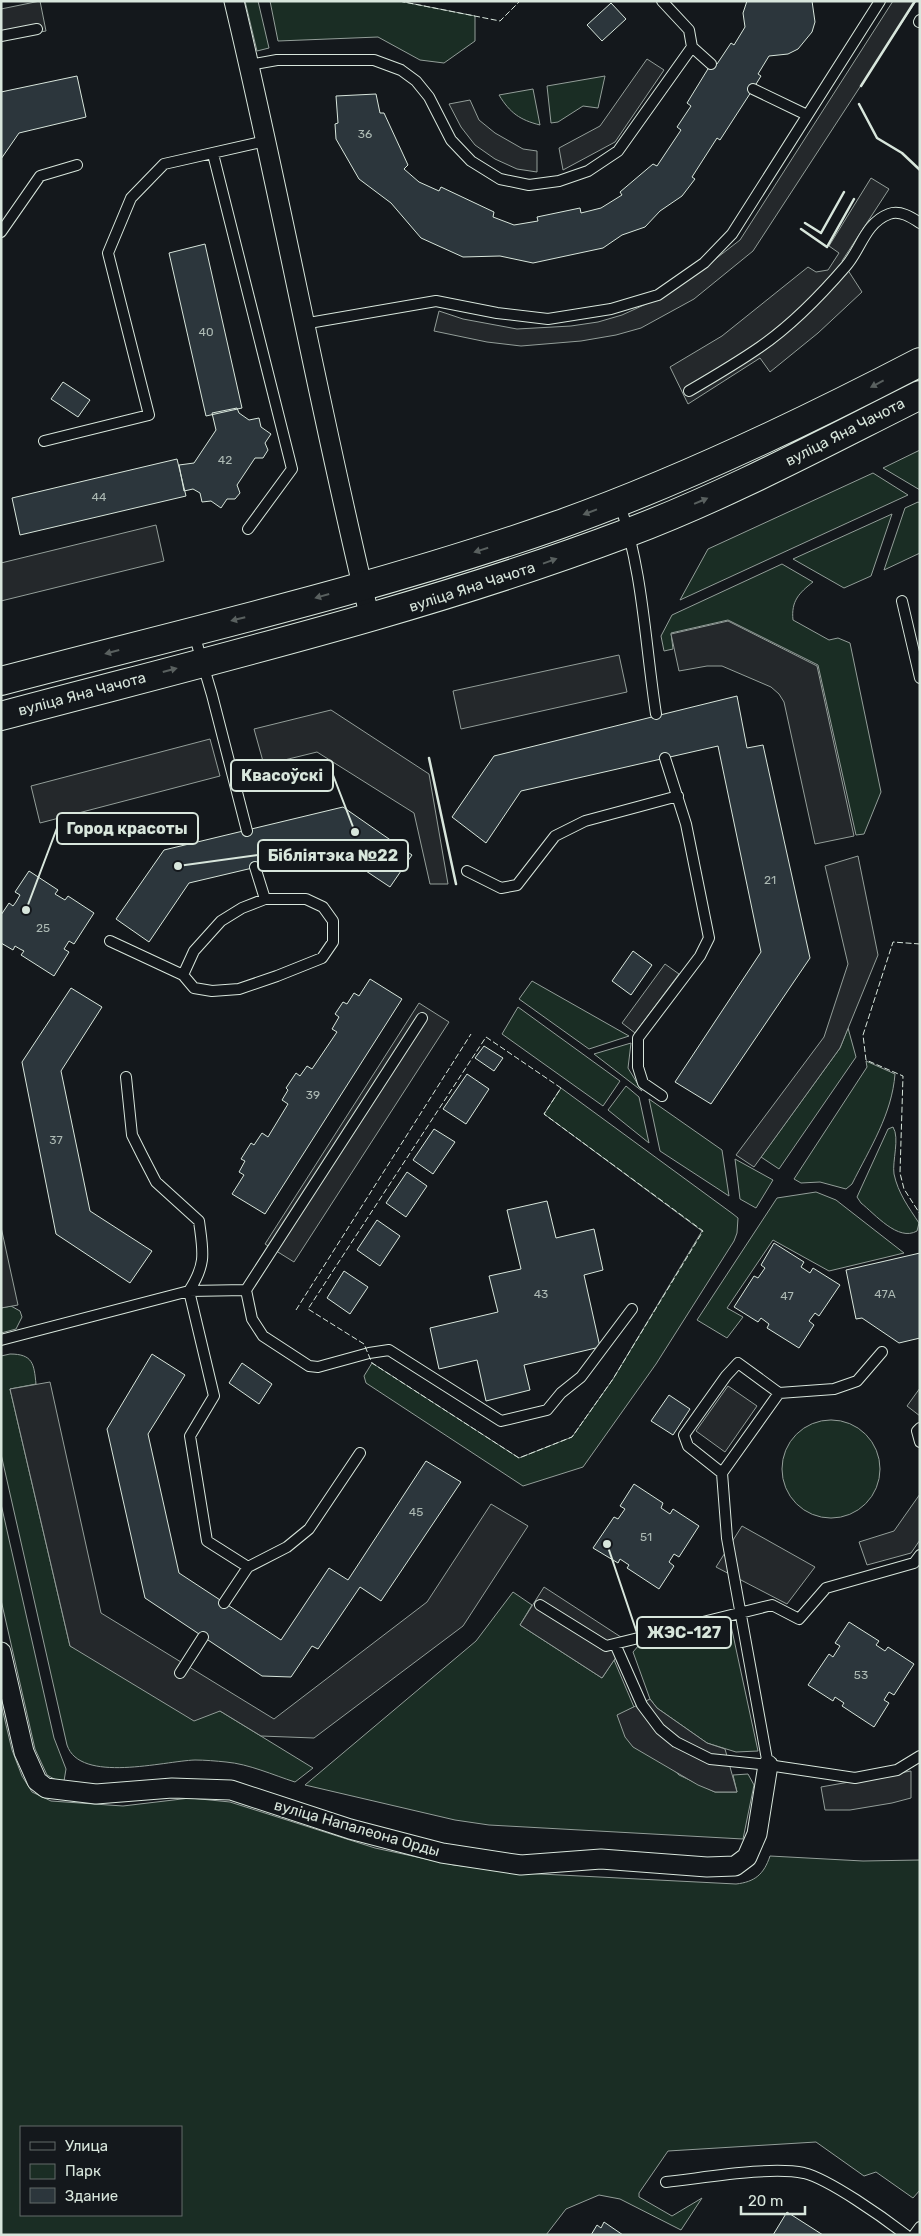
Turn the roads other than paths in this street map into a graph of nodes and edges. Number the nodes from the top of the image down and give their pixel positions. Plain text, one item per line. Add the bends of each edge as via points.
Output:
1 (234, 1) edge
2 (662, 1) edge
3 (880, 1) edge
4 (37, 28) dead end
5 (1, 36) edge
6 (692, 47) junction
7 (711, 64) dead end
8 (250, 65) junction
9 (753, 89) dead end
10 (807, 116) junction
11 (265, 141) junction
12 (213, 154) junction
13 (77, 165) dead end
14 (920, 223) edge
15 (1, 232) edge
16 (303, 324) junction
17 (920, 362) edge
18 (689, 391) dead end
19 (920, 395) edge
20 (44, 440) dead end
21 (619, 501) junction
22 (248, 529) dead end
23 (630, 532) junction
24 (362, 585) junction
25 (902, 601) dead end
26 (370, 618) junction
27 (193, 631) junction
28 (202, 662) junction
29 (920, 678) edge
30 (1, 681) edge
31 (656, 714) dead end
32 (1, 716) edge
33 (665, 758) dead end
34 (678, 796) junction
35 (247, 830) dead end
36 (255, 867) dead end
37 (467, 871) dead end
38 (266, 899) junction
39 (110, 941) dead end
40 (183, 975) junction
41 (422, 1018) dead end
42 (126, 1076) dead end
43 (662, 1096) dead end
44 (246, 1290) junction
45 (189, 1291) junction
46 (632, 1309) dead end
47 (1, 1340) edge
48 (882, 1352) dead end
49 (779, 1393) junction
50 (920, 1428) edge
51 (920, 1442) edge
52 (360, 1453) dead end
53 (722, 1473) junction
54 (920, 1555) edge
55 (248, 1567) junction
56 (224, 1603) dead end
57 (540, 1605) dead end
58 (740, 1613) junction
59 (203, 1637) dead end
60 (615, 1644) junction
61 (1, 1652) edge
62 (180, 1673) dead end
63 (920, 1756) edge
64 (768, 1765) junction
65 (666, 2182) dead end
66 (920, 2228) edge
67 (906, 2235) edge
68 (914, 2235) edge

1 - 8 street
2 - 6 lane via 689,30
3 - 10 lane
4 - 5 lane
6 - 7 lane
6 - 8 lane via 618,151 588,171 560,181 529,185 500,179 471,161 451,140 429,97 401,70 374,60 277,60
8 - 11 street
9 - 10 lane
10 - 16 lane via 732,234 704,263 658,296 611,309 548,318 497,313 436,300
11 - 12 lane
11 - 16 street
12 - 20 lane via 164,164 131,198 108,254 149,415
12 - 22 lane via 292,469
13 - 15 lane via 40,176
14 - 18 lane via 909,215 890,213 876,222 864,234 848,264 801,314 760,347
16 - 24 street
17 -> 21 main road, вуліца Яна Чачота via 785,430
23 -> 19 main road, вуліца Яна Чачота via 751,480
21 - 23 lane
21 -> 24 main road, вуліца Яна Чачота via 500,544
26 -> 23 main road, вуліца Яна Чачота via 508,576
23 - 31 lane
24 - 26 street
24 -> 27 main road, вуліца Яна Чачота
25 - 29 lane
26 - 28 main road, вуліца Яна Чачота
27 - 28 lane
27 -> 30 main road, вуліца Яна Чачота
32 -> 28 main road, вуліца Яна Чачота
28 - 35 lane
33 - 34 lane
34 - 37 lane via 585,821 555,836 517,885 501,888
34 - 43 lane via 709,938 700,956 638,1038 638,1067 643,1083
36 - 38 lane
38 - 40 lane via 221,921 194,951
38 - 40 lane via 306,899 323,907 333,921 333,942 322,958 239,989 212,991 194,988
39 - 40 lane
41 - 44 lane
42 - 45 lane via 132,1135 142,1155 156,1182 199,1221 203,1250 200,1273
44 - 45 lane
44 - 46 lane via 252,1319 263,1336 309,1366 323,1366 389,1350 501,1421 547,1410 581,1377
45 - 47 lane
45 - 55 lane via 214,1396 190,1436 205,1534 207,1541
48 - 49 lane via 857,1380 834,1389
49 - 53 lane
49 - 53 lane via 738,1363 726,1376 684,1435 688,1446
50 - 51 lane via 917,1431
52 - 55 lane via 309,1529 287,1547
53 - 58 lane via 726,1538
54 - 58 lane via 914,1563 826,1588 799,1620 772,1605
55 - 56 lane
57 - 60 lane via 606,1646
58 - 60 lane
58 - 64 lane
59 - 62 lane
60 - 64 lane via 642,1705 660,1729 676,1742 710,1760
61 - 64 street, вуліца Напалеона Орды via 24,1752 37,1781 46,1788 96,1794 172,1788 231,1790 368,1834 442,1853 521,1865 601,1859 735,1866 747,1857 757,1834
63 - 64 lane via 897,1770 855,1778
65 - 67 lane via 785,2171 805,2174 867,2207
66 - 68 lane

